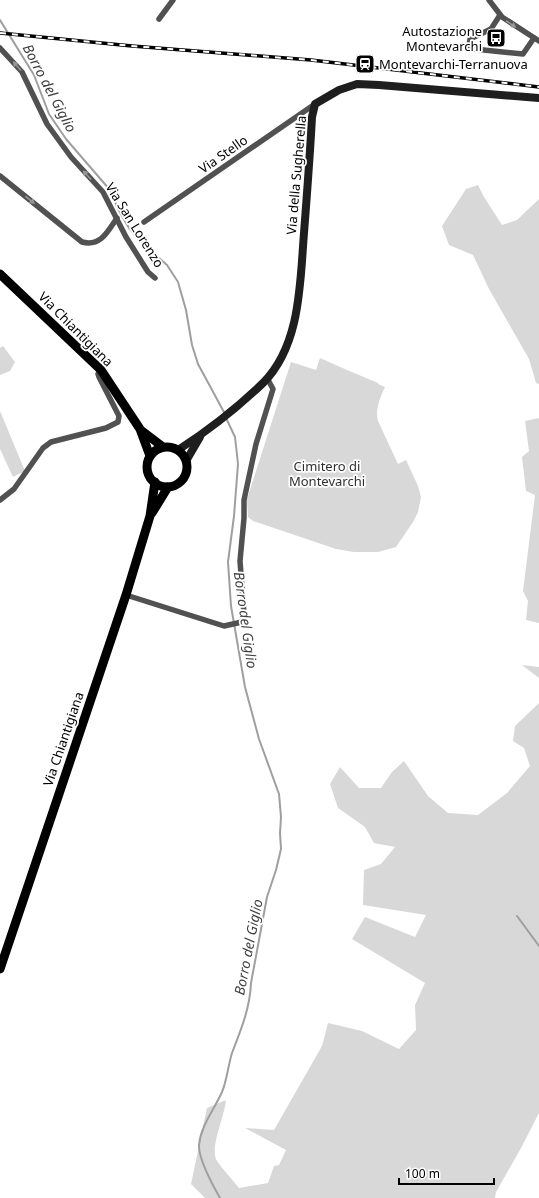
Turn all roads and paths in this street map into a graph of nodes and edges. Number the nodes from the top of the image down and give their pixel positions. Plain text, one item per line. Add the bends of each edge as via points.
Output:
1 (173, 0) edge
2 (489, 0) edge
3 (500, 15) junction
4 (159, 19) dead end
5 (536, 40) edge
6 (0, 48) edge
7 (539, 98) edge
8 (315, 104) junction
9 (0, 176) edge
10 (117, 218) junction
11 (144, 222) dead end
12 (0, 274) edge
13 (155, 278) dead end
14 (101, 370) junction
15 (268, 378) junction
16 (140, 429) junction
17 (201, 435) junction
18 (163, 447) junction
19 (178, 450) junction
20 (150, 456) junction
21 (186, 461) junction
22 (155, 482) junction
23 (168, 487) junction
24 (0, 500) edge
25 (150, 516) junction
26 (126, 594) junction
27 (0, 969) edge

1 - 4 street
2 - 3 street
3 -> 5 street
3 - 5 street via 491,29 470,39 469,47 523,54
10 -> 6 street, Via San Lorenzo via 103,192 71,157 47,124 22,72
7 - 8 street, Via della Sugherella via 357,84 339,90
8 - 11 street, Via Stello
8 - 15 street, Via della Sugherella via 298,298 292,329 283,355
9 -> 10 street via 82,242 89,244 103,238
10 - 13 street, Via San Lorenzo via 148,272
12 - 14 main road, Via Chiantigiana
14 - 16 main road, Via Chiantigiana
14 - 24 street via 98,374 120,416 118,422 106,428 51,442 43,448 14,489
15 - 17 street, Via della Sugherella
15 - 26 street via 273,389 256,444 244,500 240,561 244,614 242,622 224,626
16 - 18 main road, Via Chiantigiana
16 - 20 main road, Via Chiantigiana
17 - 19 street, Via della Sugherella
17 - 21 street
18 - 19 main road, Via Chiantigiana
18 - 20 main road
19 - 21 main road
20 - 22 main road, Via Chiantigiana via 148,473
21 - 23 main road, Via Chiantigiana via 184,478 174,486
22 - 23 main road
22 - 25 main road, Via Chiantigiana
23 - 25 main road, Via Chiantigiana
25 - 26 main road, Via Chiantigiana
26 - 27 main road, Via Chiantigiana

